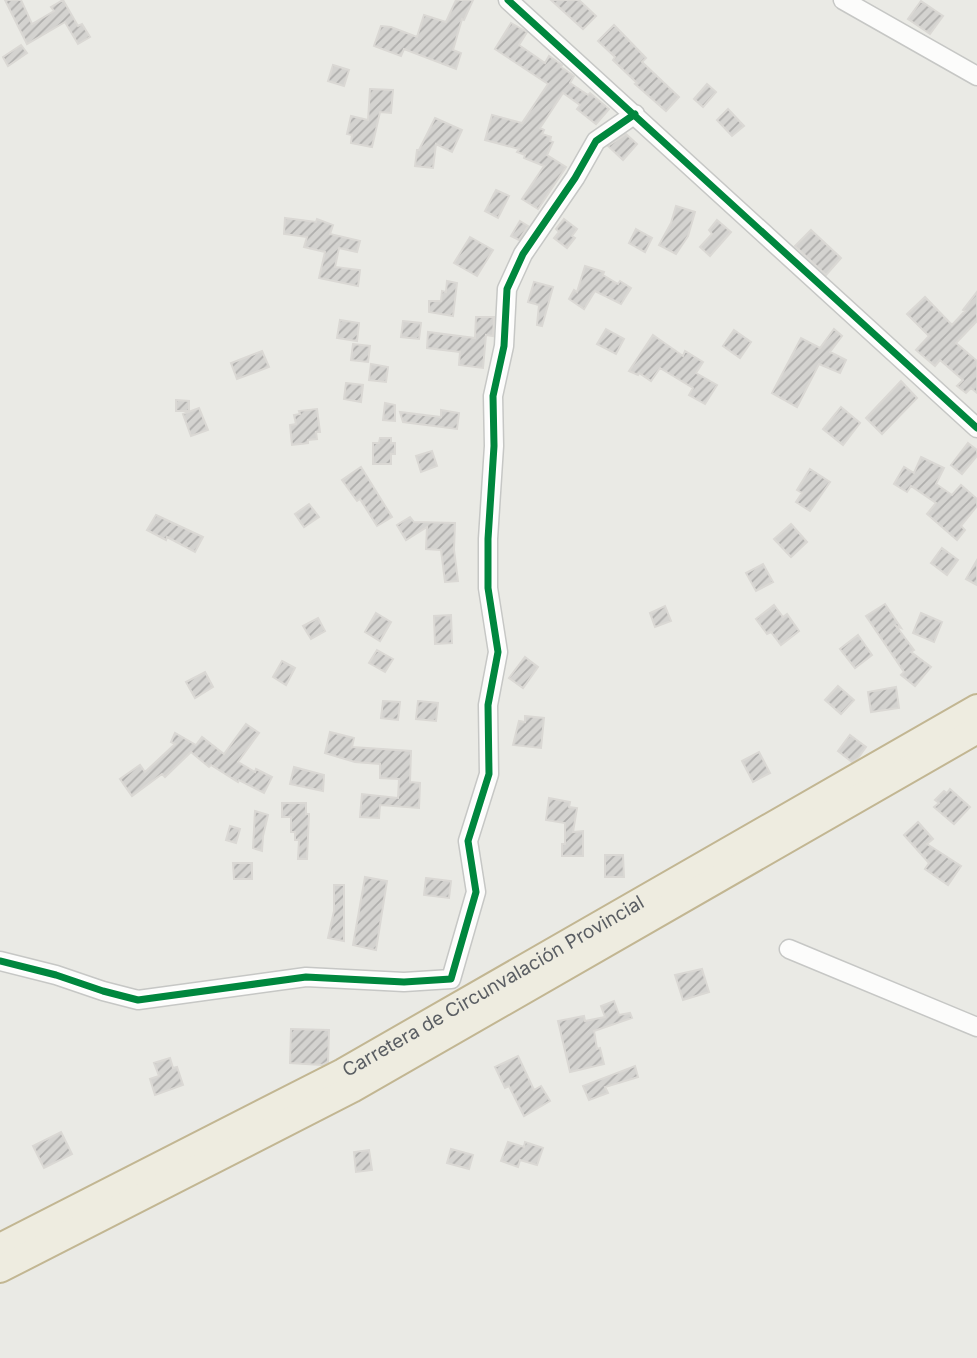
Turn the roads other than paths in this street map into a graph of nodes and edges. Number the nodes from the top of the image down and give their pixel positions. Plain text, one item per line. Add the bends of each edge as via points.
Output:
1 (508, 0) edge
2 (843, 0) edge
3 (977, 76) edge
4 (635, 114) junction
5 (977, 428) edge
6 (977, 708) edge
7 (977, 730) edge
8 (789, 949) dead end
9 (0, 961) edge
10 (977, 1027) edge
11 (0, 1247) edge
12 (0, 1269) edge

1 - 4 street
2 - 3 street
4 - 5 street
4 - 9 street via 596,142 523,254 507,289 504,346 493,396 488,588 498,652 488,705 489,774 468,841 476,892 451,979 404,982 306,977 138,1000
6 - 11 highway, Carretera de Circunvalación Provincial via 343,1072
7 - 12 highway, Carretera de Circunvalación Provincial via 352,1089
8 - 10 street

